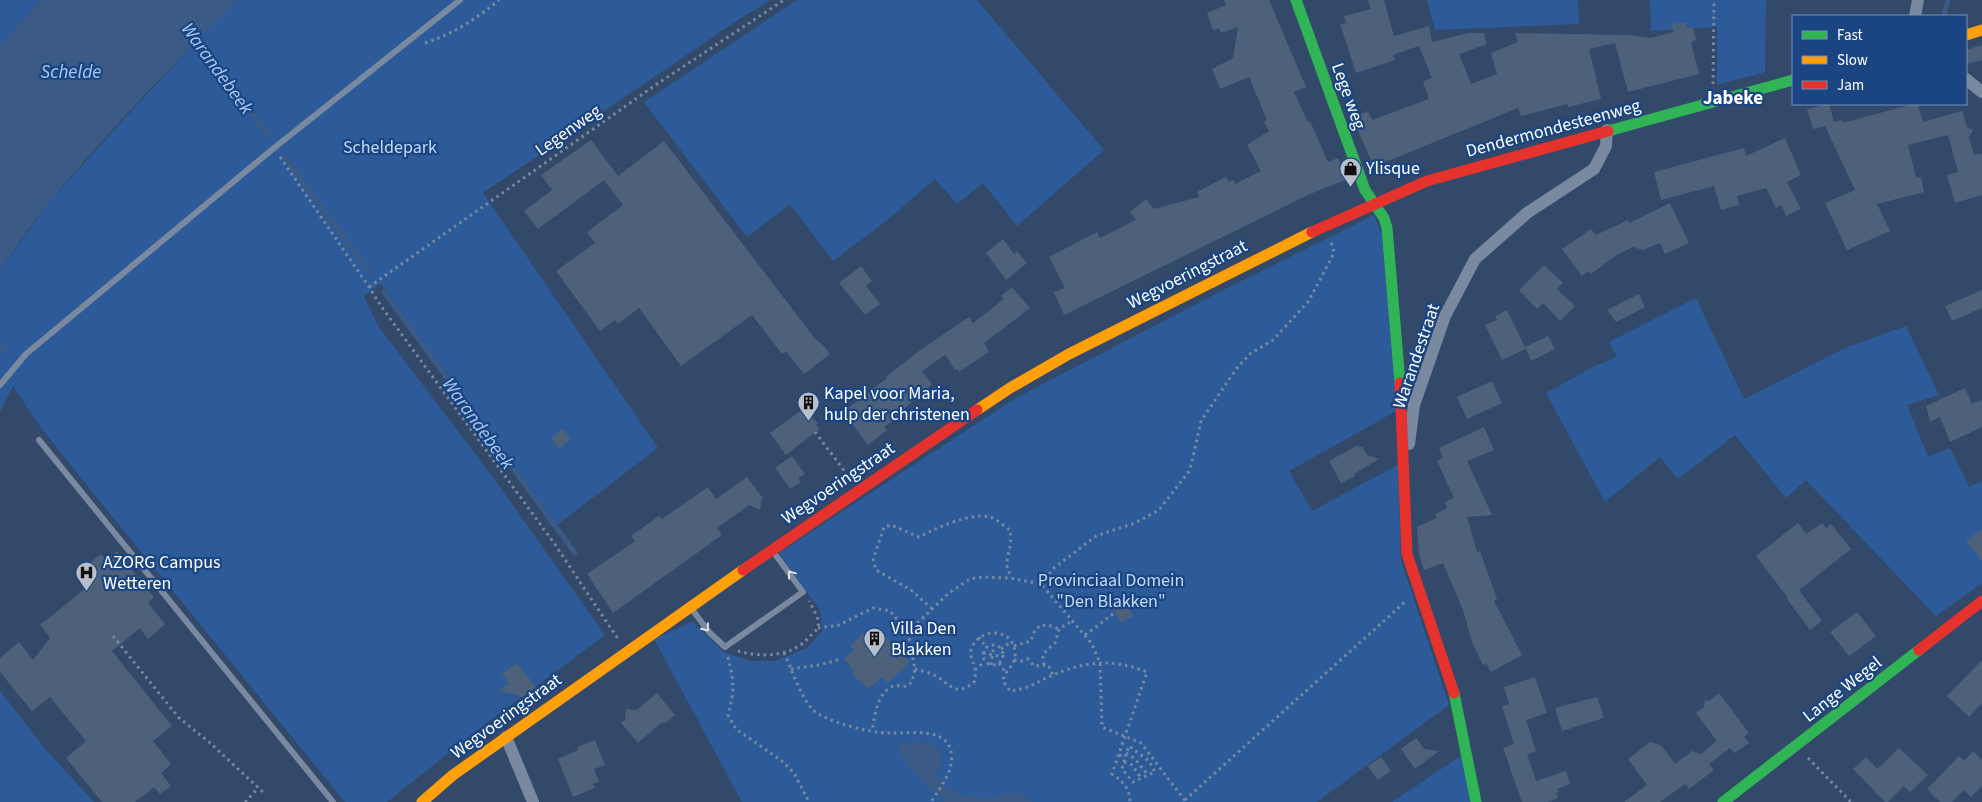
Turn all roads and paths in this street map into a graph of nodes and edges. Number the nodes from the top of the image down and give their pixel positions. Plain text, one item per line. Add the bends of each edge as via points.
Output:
1 (460, 0) edge
2 (499, 0) edge
3 (784, 0) edge
4 (1296, 0) edge
5 (1714, 0) edge
6 (1918, 0) edge
7 (1915, 15) edge
8 (1982, 30) edge
9 (1967, 34) edge
10 (417, 46) dead end
11 (1792, 80) edge
12 (1967, 80) edge
13 (1982, 92) edge
14 (1712, 102) junction
15 (1607, 130) junction
16 (274, 148) junction
17 (1373, 203) junction
18 (1327, 224) junction
19 (369, 286) junction
20 (0, 385) edge
21 (815, 432) dead end
22 (39, 440) dead end
23 (841, 467) dead end
24 (1404, 481) junction
25 (772, 549) junction
26 (1010, 578) junction
27 (1041, 584) junction
28 (1418, 590) junction
29 (803, 592) junction
30 (1982, 602) edge
31 (691, 607) junction
32 (932, 609) junction
33 (1112, 614) dead end
34 (1072, 621) junction
35 (818, 628) junction
36 (1059, 630) junction
37 (908, 632) junction
38 (1085, 635) junction
39 (113, 636) dead end
40 (979, 637) junction
41 (1013, 644) junction
42 (994, 645) junction
43 (725, 647) junction
44 (986, 647) junction
45 (1001, 649) junction
46 (626, 652) junction
47 (784, 653) junction
48 (982, 653) junction
49 (993, 655) junction
50 (1003, 656) junction
51 (840, 659) dead end
52 (1014, 660) junction
53 (984, 662) junction
54 (999, 663) junction
55 (1100, 663) junction
56 (991, 665) junction
57 (1044, 665) junction
58 (792, 669) junction
59 (915, 669) junction
60 (975, 670) junction
61 (1006, 673) junction
62 (1053, 676) junction
63 (872, 731) junction
64 (506, 737) junction
65 (1126, 737) junction
66 (1796, 746) junction
67 (1119, 755) junction
68 (1125, 758) junction
69 (1148, 775) junction
70 (1141, 778) junction
71 (258, 788) junction
72 (263, 792) dead end
73 (1186, 801) edge
74 (245, 802) edge
75 (333, 802) edge
76 (422, 802) edge
77 (533, 802) edge
78 (809, 802) edge
79 (932, 802) edge
80 (1130, 802) edge
81 (1476, 802) edge
82 (1722, 802) edge
83 (1851, 802) edge

1 - 16 lane
2 - 10 path via 476,19 441,38
3 - 19 path, Legenweg via 657,84
4 - 17 main road, Lege weg via 1342,130
5 - 14 path
6 - 7 street
8 - 9 main road
11 - 14 main road, Dendermondesteenweg
12 - 13 street
14 - 15 main road, Dendermondesteenweg
15 - 17 main road, Dendermondesteenweg via 1428,181
15 - 24 street, Warandestraat via 1606,146 1594,170 1526,213 1475,260 1445,316 1414,405
16 - 19 path
16 - 20 lane via 26,354
17 - 18 main road, Dendermondesteenweg
17 - 24 main road, Warandestraat via 1387,228 1400,378
18 - 25 main road, Wegvoeringstraat via 1069,354 1010,388
18 - 27 path via 1334,253 1308,302 1273,340 1250,354 1236,369 1201,421 1190,470 1159,510 1135,523 1096,536 1054,568
19 - 46 path via 556,546
21 - 23 path
22 - 75 lane
24 - 28 main road, Warandestraat via 1407,554
29 -> 25 lane
25 - 31 main road, Wegvoeringstraat
26 - 27 path
26 - 32 path via 970,578
26 - 32 path via 1007,566 1012,539 1010,530 992,517 978,515 940,526 919,537 891,525 884,528 873,560 876,570 911,590
27 - 34 path
28 - 73 path
28 - 81 main road, Warandestraat via 1456,698
29 - 35 path via 818,618
29 - 43 lane
30 - 66 main road, Lange Wegel
31 -> 43 lane
31 - 46 main road, Wegvoeringstraat
32 - 37 path
33 - 38 path
34 - 36 path
34 - 38 path
35 - 37 path via 839,625 874,608 890,611
35 - 47 path via 804,643
36 - 41 path via 1041,625 1030,641
36 - 57 path via 1054,643 1044,653
37 - 59 path
38 - 55 path
39 - 71 path via 179,718
40 - 41 path via 988,632 1000,634
40 - 44 path
40 - 60 path via 970,652
41 - 45 path
41 - 52 path
42 - 44 path
42 - 45 path
42 - 49 path
43 - 47 path via 747,654
43 - 78 path via 734,694 728,715 736,729 794,773
44 - 48 path
45 - 50 path
46 - 64 main road, Wegvoeringstraat
47 - 58 path
48 - 49 path
48 - 53 path
49 - 50 path
49 - 56 path
50 - 54 path
51 - 58 path
52 - 57 path via 1028,660 1034,666
52 - 61 path
53 - 56 path
53 - 60 path
54 - 56 path
54 - 61 path
55 - 62 path
55 - 65 path via 1102,727
55 - 65 path via 1131,665 1147,672
57 - 62 path
58 - 63 path via 812,710 834,721
59 - 60 path via 935,676 957,690 975,681
59 - 63 path via 912,682 907,686 890,688 877,704
61 - 62 path via 1003,681 1010,691
63 - 79 path via 921,732 939,736 947,743 951,766
64 - 76 main road, Wegvoeringstraat
64 - 77 street
65 - 67 path
65 - 73 path via 1141,744
66 - 82 main road, Lange Wegel
66 - 83 path
67 - 68 path
67 - 80 path via 1112,774 1127,788
68 - 69 path via 1135,759
68 - 69 path via 1129,746 1148,760 1155,772
68 - 70 path
68 - 70 path via 1122,769 1133,782
69 - 70 path
71 - 72 path
71 - 74 path

